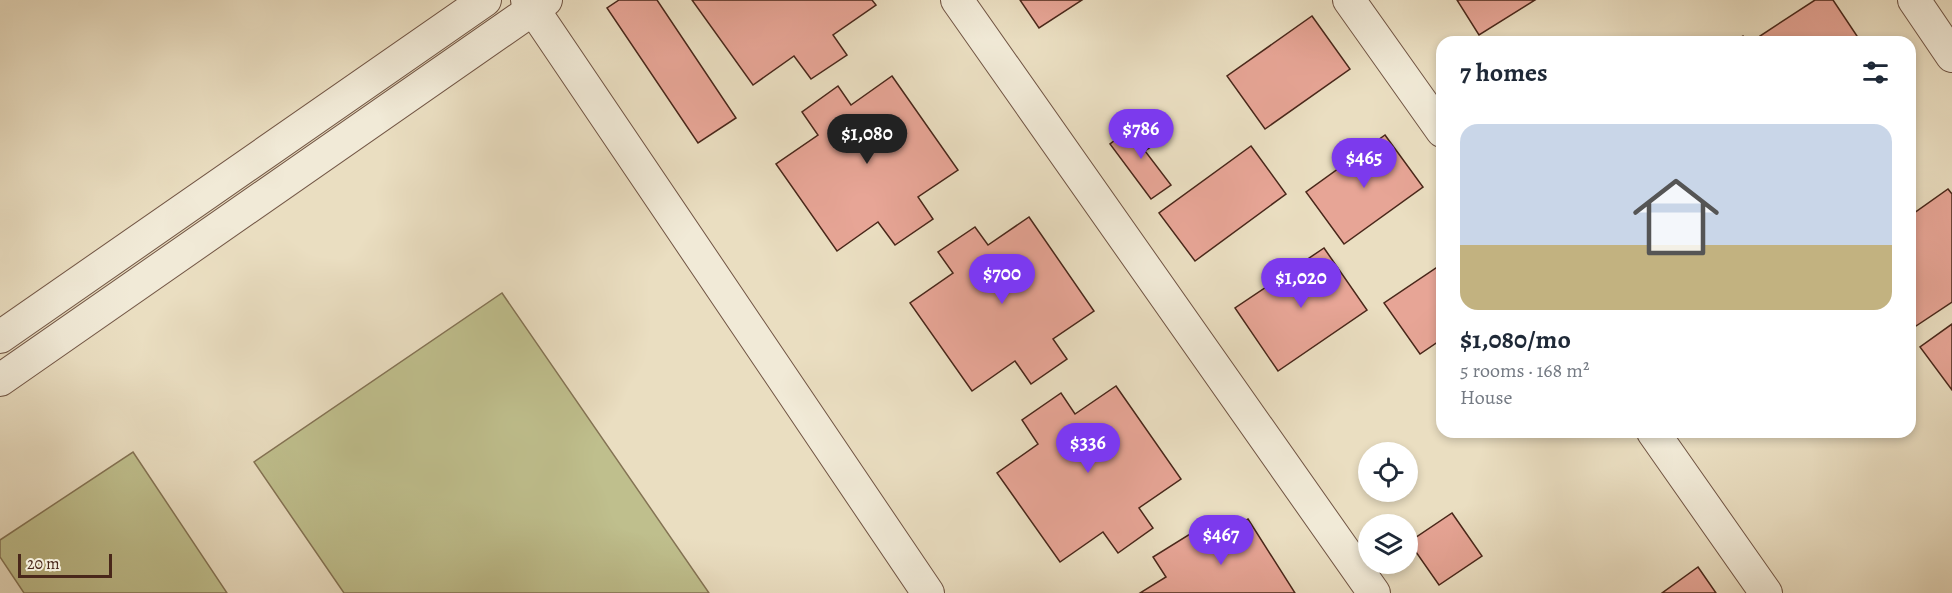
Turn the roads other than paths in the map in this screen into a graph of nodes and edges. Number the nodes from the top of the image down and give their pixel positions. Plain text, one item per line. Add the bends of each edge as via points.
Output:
1 (485, 0) edge
2 (957, 0) edge
3 (1349, 0) edge
4 (1914, 0) edge
5 (535, 3) edge
6 (1952, 56) edge
7 (1436, 123) edge
8 (0, 337) edge
9 (0, 380) edge
10 (1657, 438) edge
11 (928, 593) edge
12 (1374, 593) edge
13 (1766, 593) edge

1 - 8 street
2 - 12 street
3 - 7 street
4 - 6 street
5 - 9 street
5 - 11 street
10 - 13 street

